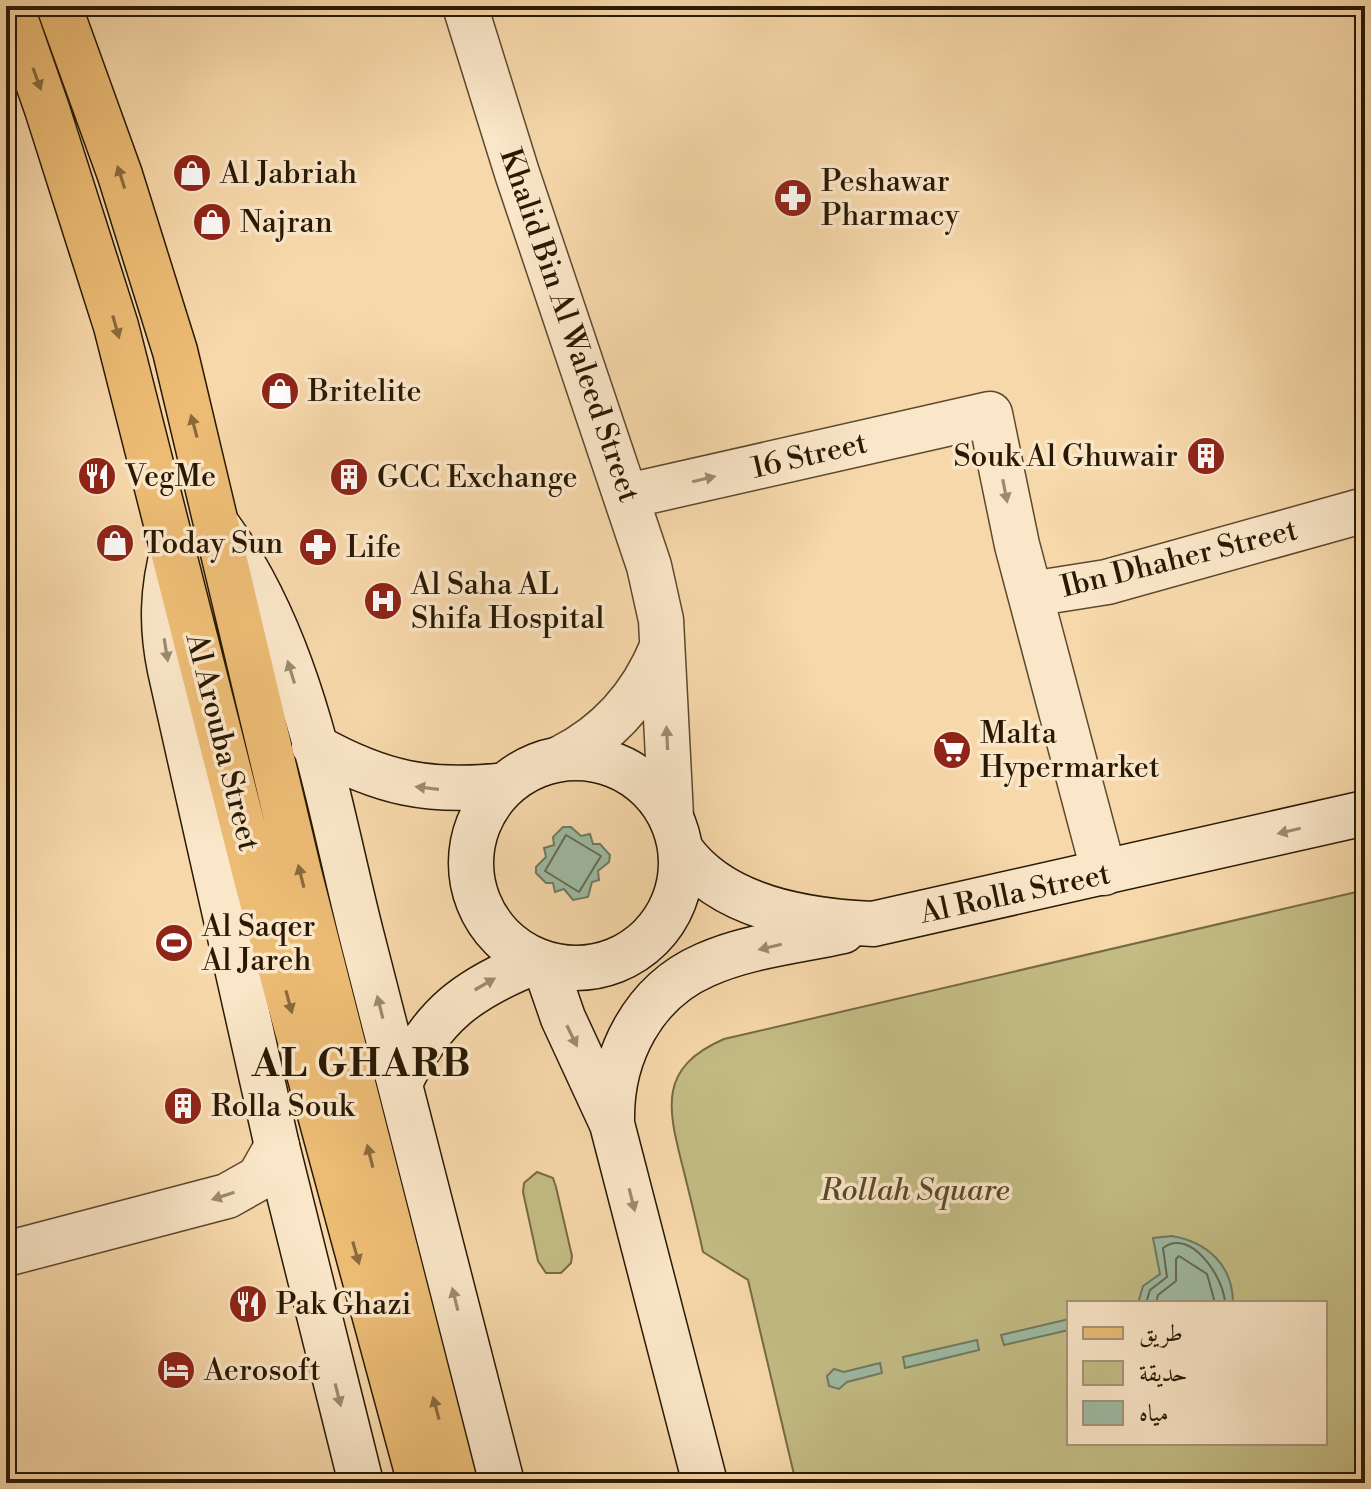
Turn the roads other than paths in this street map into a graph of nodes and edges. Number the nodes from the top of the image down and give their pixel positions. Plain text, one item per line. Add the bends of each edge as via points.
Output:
1 (11, 6) edge
2 (59, 6) edge
3 (465, 6) edge
4 (990, 414) joint
5 (628, 496) junction
6 (1365, 510) edge
7 (220, 529) junction
8 (174, 546) junction
9 (1031, 594) junction
10 (662, 647) junction
11 (314, 746) junction
12 (561, 758) junction
13 (505, 785) junction
14 (1365, 813) edge
15 (676, 833) junction
16 (1104, 873) junction
17 (873, 924) junction
18 (540, 962) junction
19 (400, 1083) junction
20 (612, 1124) junction
21 (277, 1146) junction
22 (6, 1254) edge
23 (685, 1405) junction
24 (353, 1471) edge
25 (420, 1483) edge
26 (455, 1483) edge
27 (502, 1483) edge
28 (670, 1483) edge
29 (705, 1483) edge

1 -> 8 main road, Al Arouba Street via 116,326
7 -> 2 main road, Al Arouba Street via 148,262
3 - 5 street, Khalid Bin Al Waleed Street
5 -> 4 street, 16 Street
4 -> 9 street, Ibn Dhaher Street
5 - 10 street, Khalid Bin Al Waleed Street via 656,593
6 - 9 street, Ibn Dhaher Street via 1107,582
11 -> 7 street via 271,613
26 -> 7 main road, Al Arouba Street via 303,887
8 -> 21 street via 163,595 165,646
8 -> 25 main road, Al Arouba Street via 262,902
9 - 16 street
10 - 12 street via 652,672 620,717
15 -> 10 street, Khalid Bin Al Waleed Street
13 -> 11 street via 457,791 419,787 382,779
19 -> 11 street
12 - 13 street via 530,768
12 - 15 street via 587,758 637,775 656,794
13 - 18 street via 486,809 474,837 476,897 510,946
14 -> 16 street, Al Rolla Street
15 - 17 street, Al Rolla Street via 697,872 752,901 811,919
15 - 18 street via 680,880 671,909 654,934 631,953 603,965 573,968
16 - 17 street, Al Rolla Street
17 -> 20 street via 731,956 680,979 659,997 627,1043 612,1096
19 -> 18 street via 415,1050 463,997 494,978
18 -> 20 street
27 -> 19 street
20 -> 23 street
21 -> 22 street via 259,1178 227,1196
21 -> 24 street
23 - 28 street
23 - 29 street

